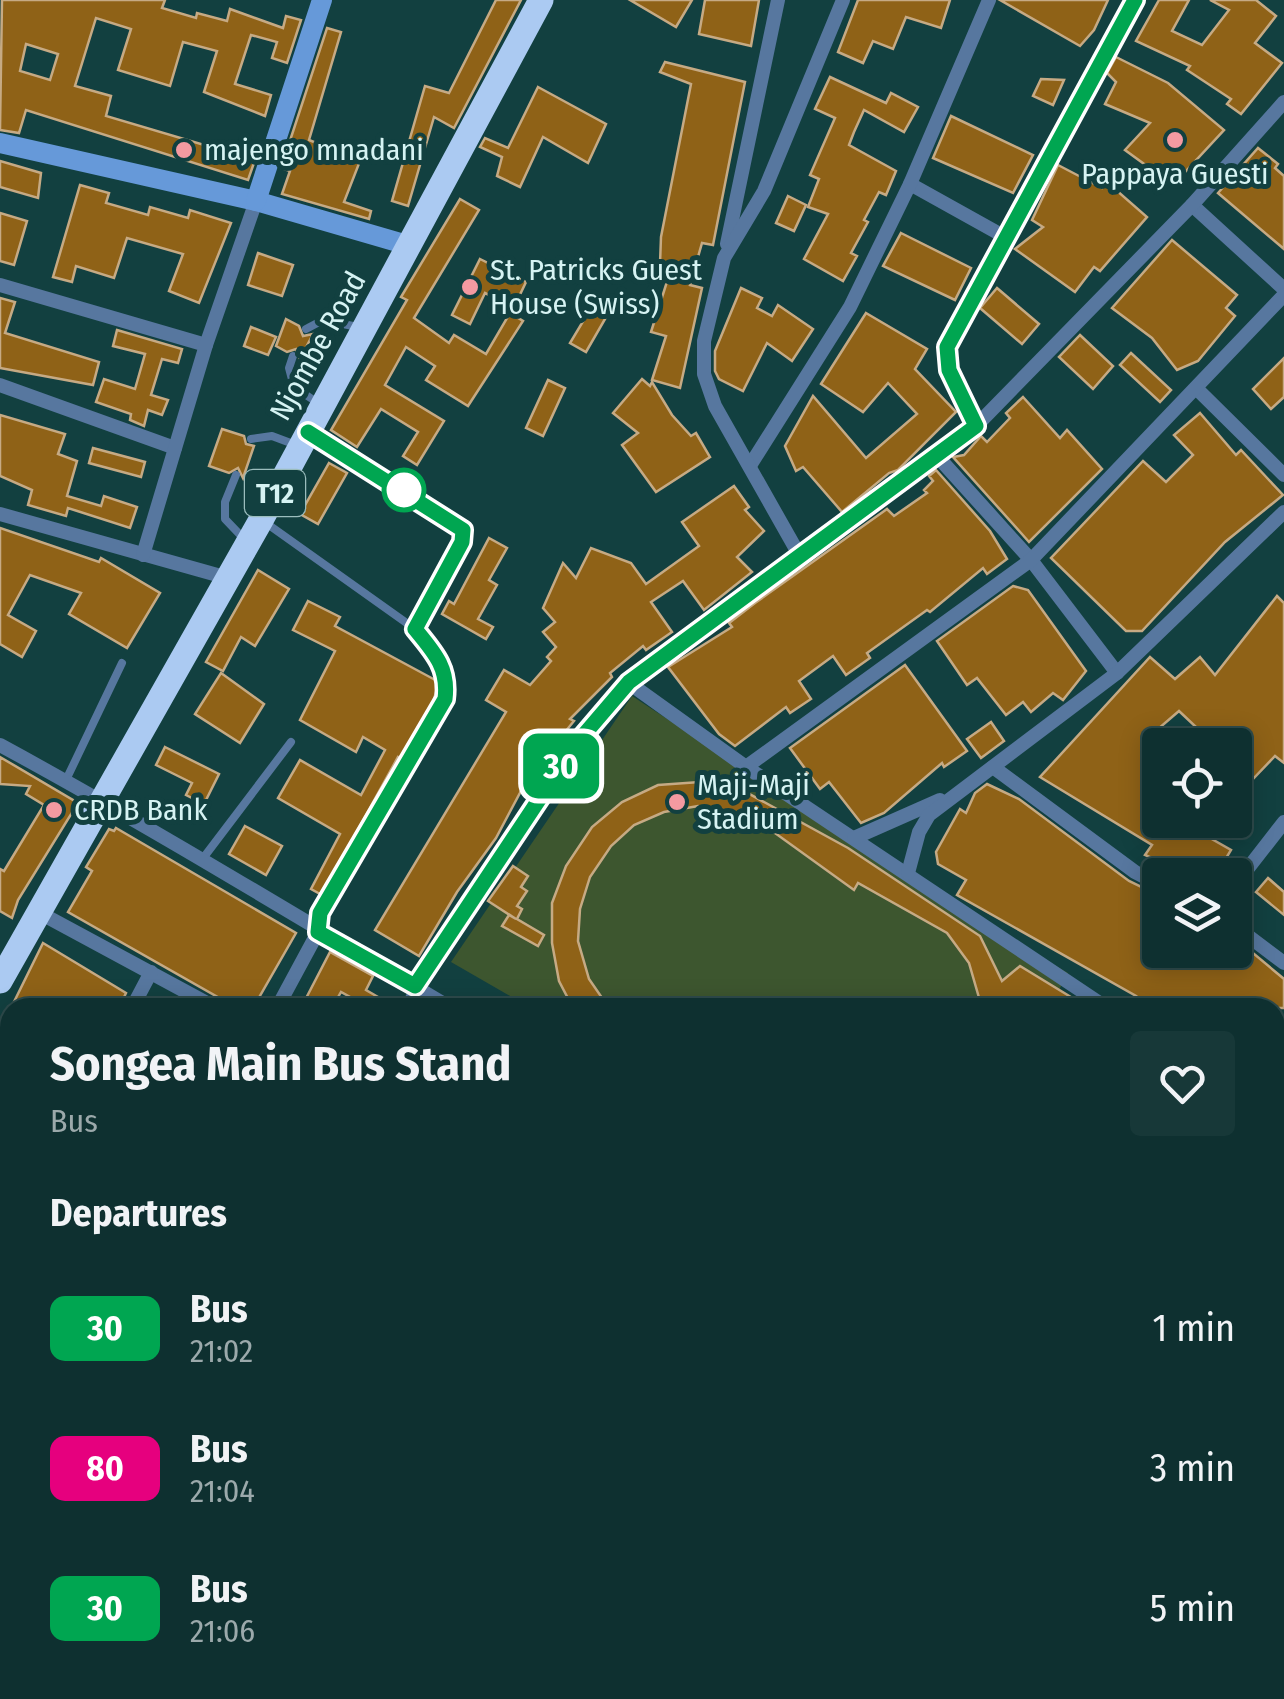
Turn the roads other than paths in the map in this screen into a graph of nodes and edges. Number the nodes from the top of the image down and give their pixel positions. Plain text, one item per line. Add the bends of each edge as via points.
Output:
1 (322, 0) edge
2 (541, 0) edge
3 (778, 0) edge
4 (844, 0) edge
5 (989, 0) edge
6 (1135, 0) edge
7 (1281, 111) edge
8 (0, 143) edge
9 (910, 184) junction
10 (256, 201) junction
11 (1192, 205) junction
12 (1007, 238) junction
13 (411, 246) junction
14 (724, 258) junction
15 (0, 285) edge
16 (1284, 292) edge
17 (306, 329) dead end
18 (364, 329) junction
19 (206, 345) junction
20 (293, 356) dead end
21 (0, 385) edge
22 (1198, 390) junction
23 (322, 406) junction
24 (976, 426) junction
25 (251, 439) dead end
26 (304, 439) junction
27 (175, 448) junction
28 (938, 458) junction
29 (751, 464) junction
30 (236, 475) dead end
31 (1284, 476) edge
32 (1284, 512) edge
33 (0, 514) edge
34 (261, 520) junction
35 (248, 543) junction
36 (143, 555) junction
37 (801, 558) junction
38 (1032, 560) junction
39 (228, 578) junction
40 (415, 629) junction
41 (122, 664) dead end
42 (1117, 672) junction
43 (629, 682) junction
44 (291, 742) dead end
45 (0, 745) edge
46 (746, 767) junction
47 (994, 768) junction
48 (66, 780) junction
49 (950, 795) junction
50 (104, 801) junction
51 (1284, 822) edge
52 (854, 838) junction
53 (204, 858) junction
54 (1252, 862) edge
55 (908, 873) junction
56 (1142, 876) edge
57 (40, 913) junction
58 (318, 932) junction
59 (1252, 938) edge
60 (1284, 962) edge
61 (151, 972) junction
62 (0, 982) edge
63 (415, 986) junction
64 (137, 998) edge
65 (198, 998) edge
66 (282, 998) edge
67 (409, 998) edge
68 (435, 998) edge
69 (1091, 998) edge

1 - 10 street
2 - 13 highway, Njombe Road / T12
3 - 14 street
4 - 14 street via 764,191
5 - 9 street
6 - 12 street
7 - 11 street
8 - 10 street
9 - 12 street
9 - 29 street via 850,307
10 - 13 street
10 - 19 street
11 - 16 street
11 - 24 street
12 - 24 street via 947,347 949,370
13 - 18 highway, Njombe Road / T12
14 - 29 street via 704,341 704,374 715,406
15 - 19 street
16 - 22 street
17 - 18 lane via 323,320
18 - 23 highway, Njombe Road / T12
19 - 27 street
20 - 23 lane via 294,386
21 - 27 street
22 - 31 street
22 - 38 street
23 - 26 highway, Njombe Road / T12
24 - 28 street
25 - 26 lane
26 - 34 highway, Njombe Road / T12
26 - 40 lane via 463,530
27 - 36 street
28 - 37 street
28 - 38 street
29 - 37 street
30 - 35 lane via 226,519
32 - 42 street
33 - 36 street
34 - 35 highway, Njombe Road / T12
34 - 40 lane
35 - 39 highway, Njombe Road / T12
36 - 39 street
37 - 43 street
38 - 42 street
38 - 46 street
39 - 50 highway, Njombe Road / T12
40 - 58 lane via 440,659 445,699 320,913
41 - 48 lane
42 - 47 street
43 - 46 street
43 - 63 street via 576,744
44 - 53 lane
45 - 48 street
46 - 52 street
47 - 49 street
47 - 56 street
48 - 50 street
49 - 52 street
49 - 55 street via 919,832
50 - 53 street
50 - 57 highway, Njombe Road / T12
51 - 54 street
52 - 55 street
53 - 58 street
55 - 69 street
57 - 61 street
57 - 62 highway, Njombe Road / T12
58 - 63 street
58 - 66 street
59 - 60 street
61 - 64 street
61 - 65 street
63 - 67 lane
63 - 68 street

